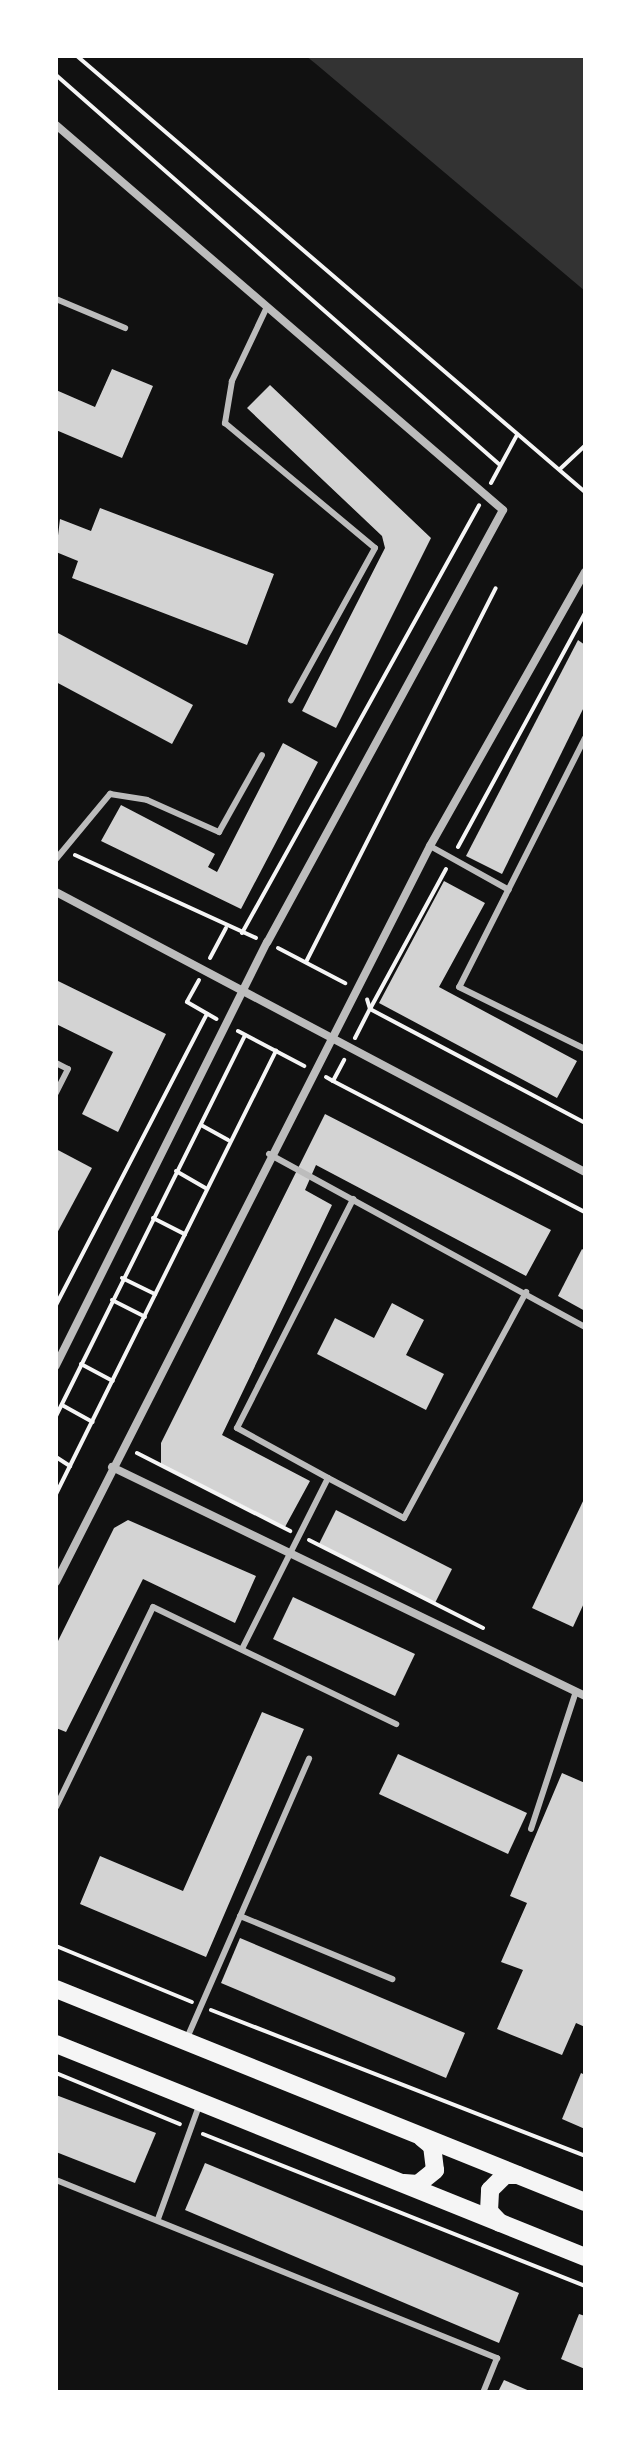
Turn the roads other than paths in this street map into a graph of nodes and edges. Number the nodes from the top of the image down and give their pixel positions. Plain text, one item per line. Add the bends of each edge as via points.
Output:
1 (56, 125) edge
2 (56, 299) edge
3 (266, 309) junction
4 (125, 328) dead end
5 (584, 571) edge
6 (291, 700) dead end
7 (585, 738) edge
8 (262, 755) dead end
9 (430, 846) junction
10 (56, 859) edge
11 (509, 890) junction
12 (56, 892) edge
13 (243, 990) junction
14 (331, 1037) junction
15 (585, 1049) edge
16 (56, 1063) edge
17 (56, 1093) edge
18 (269, 1154) junction
19 (585, 1172) edge
20 (353, 1199) junction
21 (526, 1292) junction
22 (585, 1327) edge
23 (56, 1366) edge
24 (112, 1467) junction
25 (328, 1478) junction
26 (288, 1556) junction
27 (56, 1582) edge
28 (242, 1649) junction
29 (580, 1695) edge
30 (396, 1724) dead end
31 (309, 1759) dead end
32 (56, 1807) edge
33 (531, 1829) dead end
34 (240, 1916) junction
35 (392, 1979) dead end
36 (56, 1989) edge
37 (185, 2041) junction
38 (56, 2044) edge
39 (200, 2102) junction
40 (418, 2135) junction
41 (518, 2175) junction
42 (56, 2180) edge
43 (397, 2183) junction
44 (585, 2202) edge
45 (158, 2219) junction
46 (501, 2224) junction
47 (585, 2257) edge
48 (483, 2392) edge

1 - 3 street
2 - 4 lane
3 - 6 lane via 232,381 225,423 375,548
3 - 13 street via 503,510
5 - 9 street
7 - 11 lane
8 - 10 lane via 219,832 147,800 110,794
9 - 11 lane
9 - 14 street
11 - 15 lane via 459,987
12 - 13 street
13 - 14 street
13 - 23 street
14 - 18 street
14 - 19 street
16 - 17 lane via 68,1069
18 - 20 lane
18 - 24 street
20 - 21 lane
20 - 25 lane via 237,1428
21 - 22 lane
21 - 25 lane via 404,1518
24 - 26 street
24 - 27 street
25 - 26 lane
26 - 28 lane
26 - 29 street
28 - 30 lane
28 - 32 lane via 153,1607
29 - 33 lane
31 - 34 lane
34 - 35 lane
34 - 37 lane
36 - 37 main road
37 - 40 main road
38 - 39 main road
39 - 43 main road
39 - 45 lane
40 - 41 main road
40 - 43 main road via 432,2146 435,2170 418,2184
41 - 44 main road
41 - 46 main road via 505,2175 490,2190 489,2211
42 - 45 lane
43 - 46 main road
45 - 48 lane via 497,2358
46 - 47 main road

